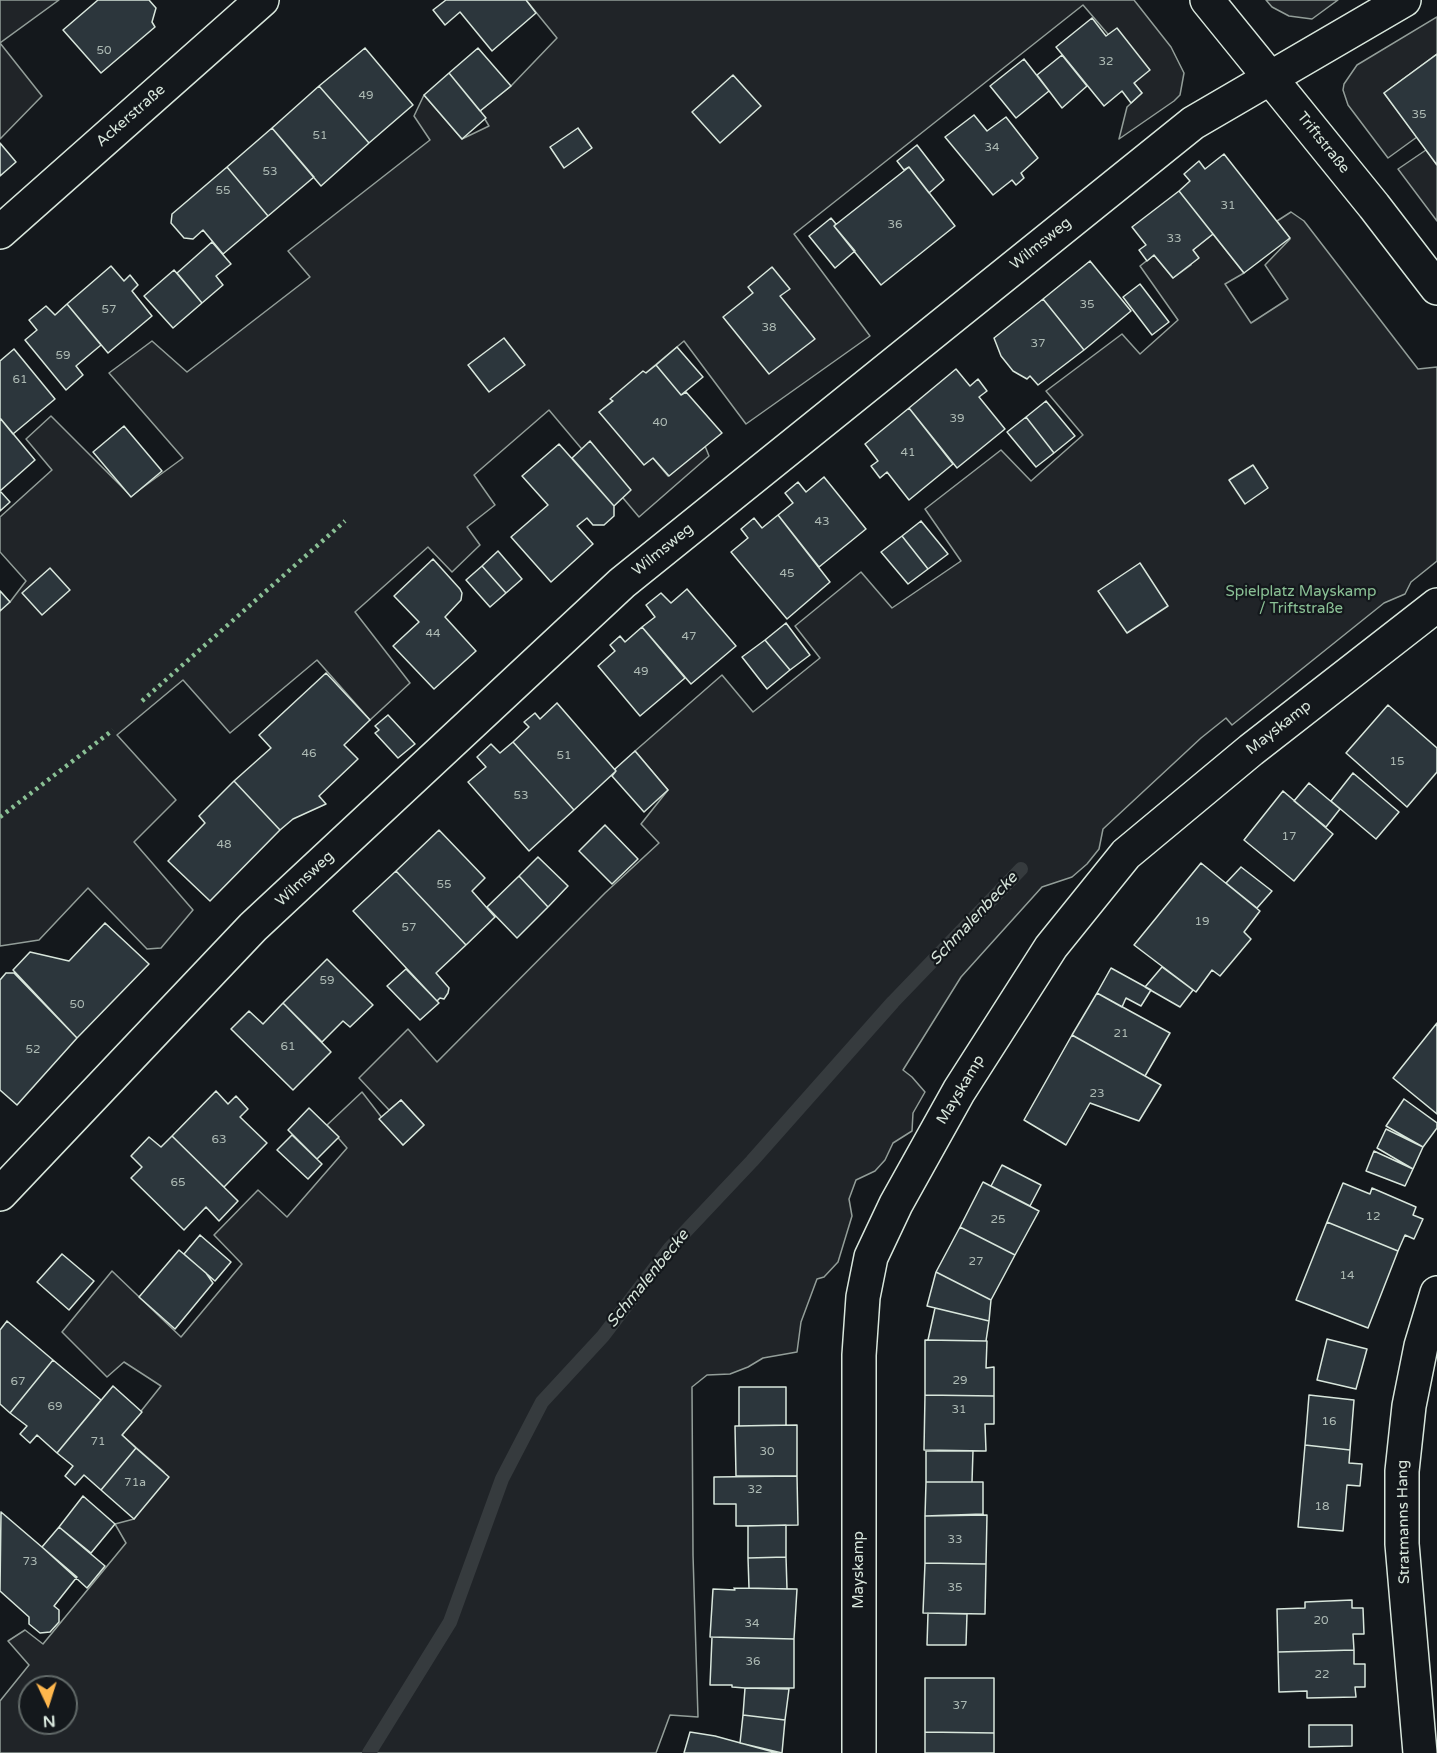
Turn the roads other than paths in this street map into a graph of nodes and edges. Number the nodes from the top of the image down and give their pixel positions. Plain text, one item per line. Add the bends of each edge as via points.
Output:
1 (262, 0) edge
2 (1208, 0) edge
3 (1404, 0) edge
4 (1271, 78) junction
5 (0, 232) edge
6 (1437, 288) edge
7 (1437, 605) edge
8 (0, 1194) edge
9 (1437, 1293) edge
10 (859, 1753) edge
11 (1419, 1753) edge

1 - 5 street, Ackerstraße
2 - 4 street, Triftstraße
3 - 4 street, Wilmsweg
4 - 6 street, Triftstraße
4 - 8 street, Wilmsweg via 1192,123 622,583 254,927
7 - 10 street, Mayskamp via 1251,750 1126,854 1051,946 959,1091 896,1204 871,1257 861,1320
9 - 11 street, Stratmanns Hang via 1409,1406 1402,1471 1401,1544

